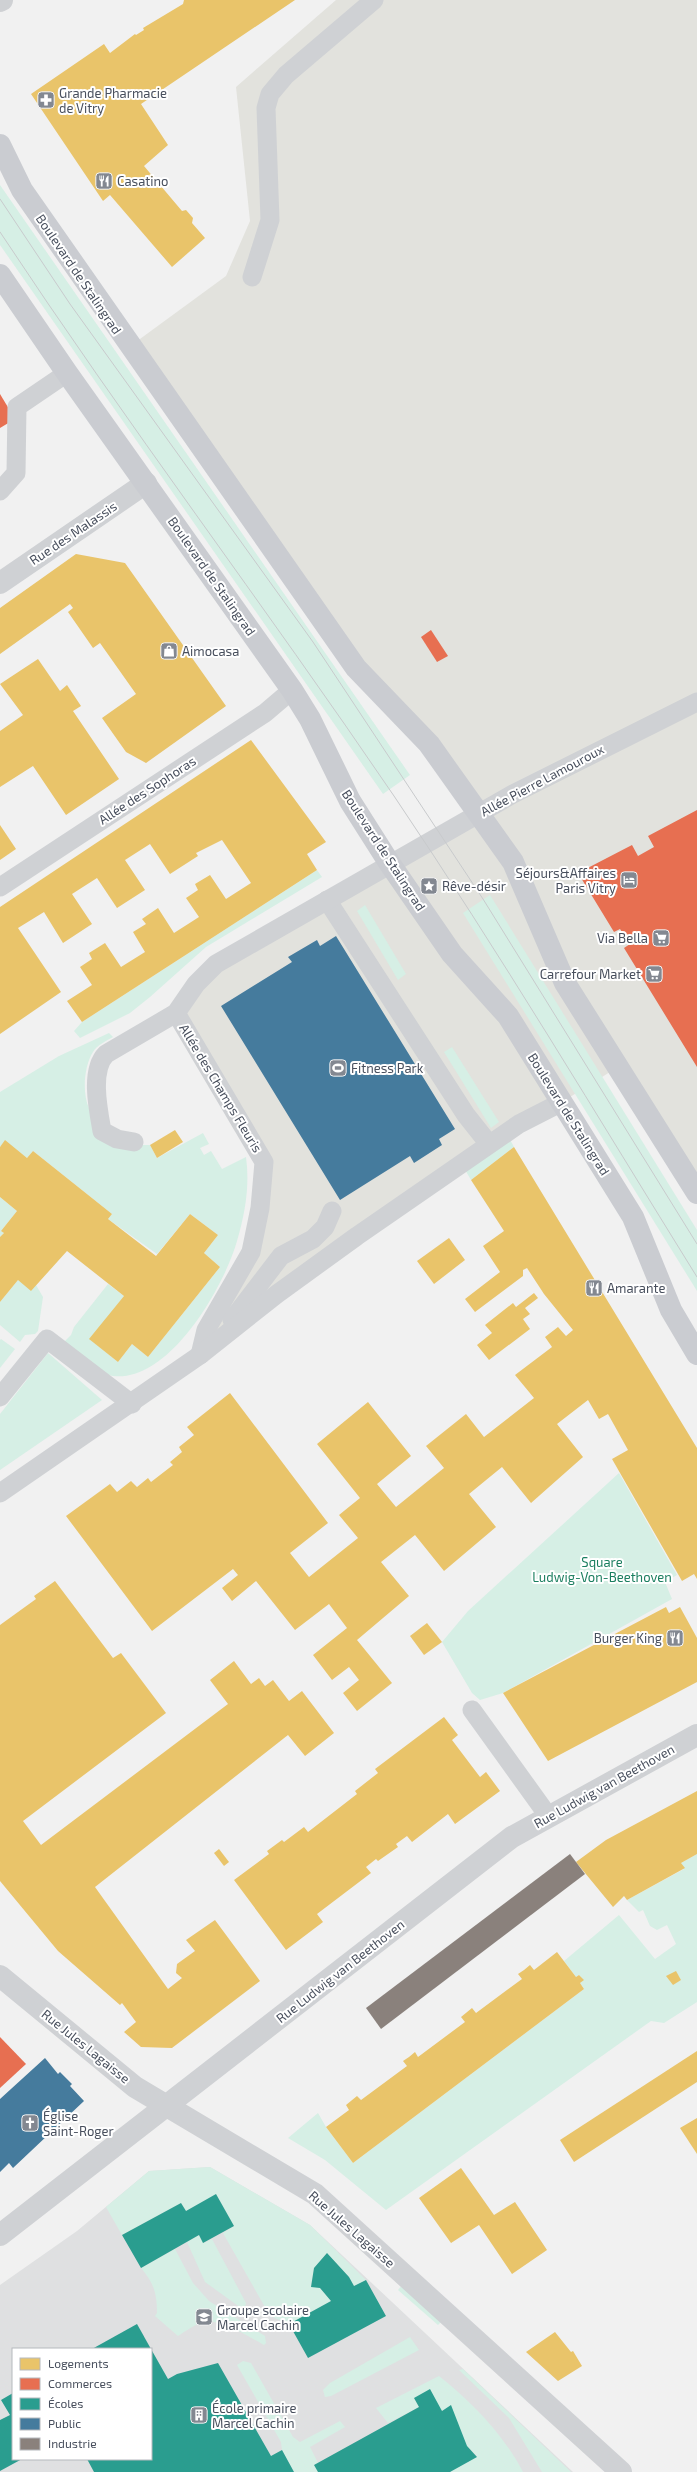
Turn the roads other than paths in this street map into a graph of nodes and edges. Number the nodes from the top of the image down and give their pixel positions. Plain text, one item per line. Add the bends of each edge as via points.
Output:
1 (374, 0) edge
2 (0, 145) edge
3 (0, 275) edge
4 (252, 277) dead end
5 (67, 373) junction
6 (146, 482) junction
7 (0, 491) edge
8 (0, 583) edge
9 (292, 690) junction
10 (697, 702) edge
11 (478, 814) junction
12 (390, 864) junction
13 (0, 887) edge
14 (327, 900) junction
15 (176, 1013) junction
16 (562, 1102) junction
17 (134, 1142) dead end
18 (489, 1144) junction
19 (697, 1193) edge
20 (332, 1211) dead end
21 (697, 1354) edge
22 (200, 1355) junction
23 (0, 1398) edge
24 (132, 1404) junction
25 (0, 1493) edge
26 (472, 1710) dead end
27 (697, 1735) edge
28 (549, 1817) junction
29 (0, 1976) edge
30 (166, 2105) junction
31 (0, 2235) edge
32 (621, 2472) edge

1 - 4 lane via 286,75 270,94 266,108 270,220
2 - 11 main road, Boulevard de Stalingrad via 22,190 356,668 428,744
3 - 5 main road, Boulevard de Stalingrad
5 - 6 main road, Boulevard de Stalingrad
5 - 7 lane via 17,407 16,473
6 - 8 street, Rue des Malassis
6 - 9 main road, Boulevard de Stalingrad
9 - 12 main road, Boulevard de Stalingrad via 310,719 350,801
9 - 13 lane, Allée des Sophoras via 265,713
10 - 11 lane, Allée Pierre Lamouroux via 512,794
11 - 12 lane, Allée Pierre Lamouroux
11 - 19 main road, Boulevard de Stalingrad via 513,862 566,983
12 - 14 lane, Allée Pierre Lamouroux
12 - 16 main road, Boulevard de Stalingrad via 452,954 508,1016
14 - 15 lane, Allée Pierre Lamouroux via 216,964 196,984
14 - 18 lane via 466,1115
15 - 17 lane via 106,1054 97,1067 98,1111 102,1131 116,1139
15 - 22 lane, Allée des Champs Fleuris via 264,1162 260,1208 250,1252 206,1330
16 - 18 lane via 519,1124
16 - 21 main road, Boulevard de Stalingrad via 633,1217 671,1310
18 - 22 lane via 351,1241
20 - 22 lane via 325,1228 313,1239 282,1256 242,1309
22 - 24 lane
23 - 24 lane via 47,1339
24 - 25 lane
26 - 28 lane
27 - 28 street, Rue Ludwig van Beethoven
28 - 30 street, Rue Ludwig van Beethoven via 512,1837
29 - 30 street, Rue Jules Lagaisse via 136,2087
30 - 31 street, Rue Ludwig van Beethoven
30 - 32 street, Rue Jules Lagaisse via 315,2194

